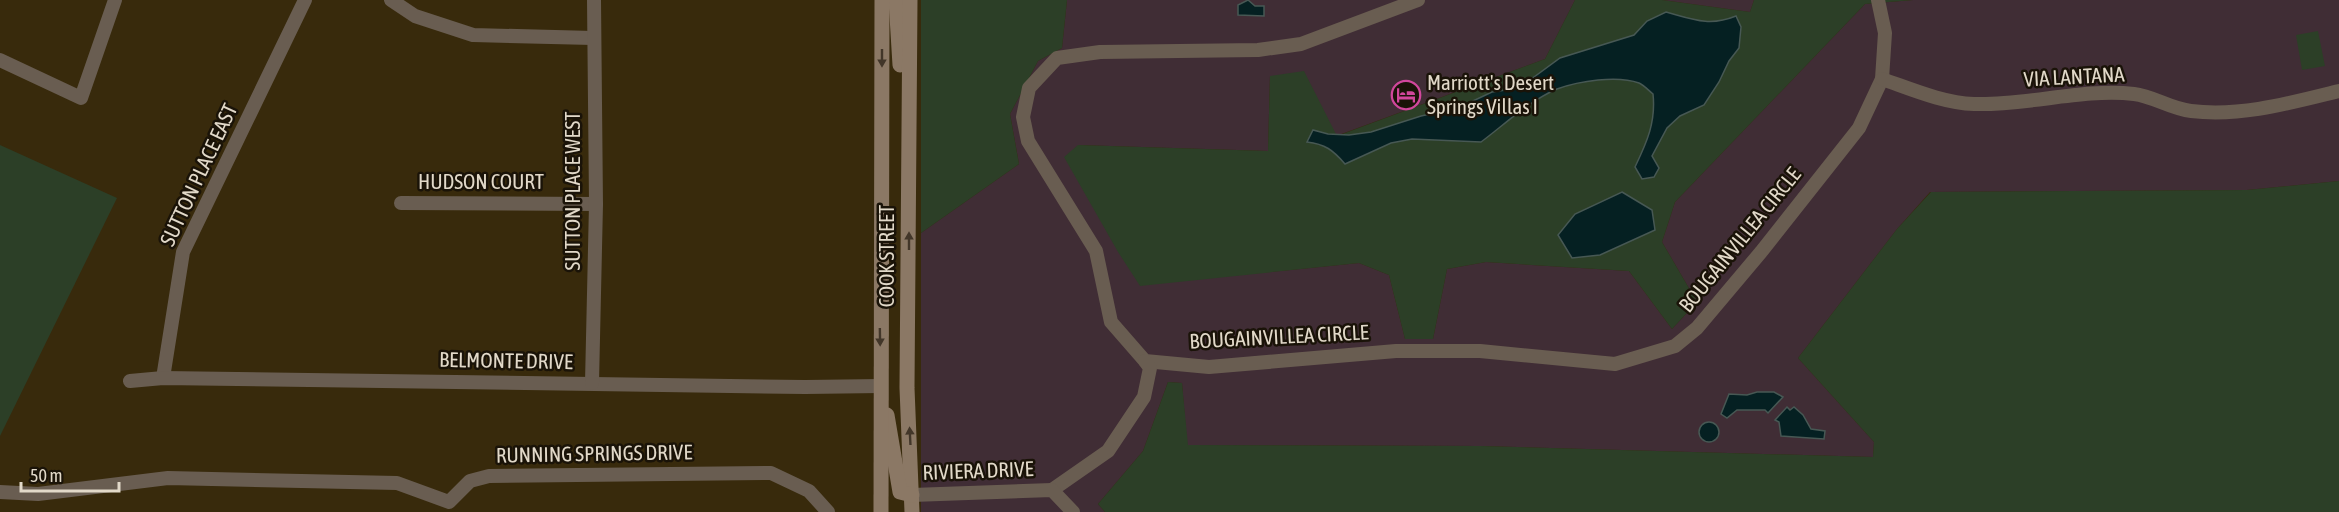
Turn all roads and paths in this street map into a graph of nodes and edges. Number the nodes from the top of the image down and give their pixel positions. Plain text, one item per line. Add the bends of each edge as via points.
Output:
1 (115, 0) edge
2 (305, 0) edge
3 (391, 0) edge
4 (594, 0) edge
5 (882, 0) edge
6 (896, 0) edge
7 (910, 0) edge
8 (1418, 0) edge
9 (1878, 0) edge
10 (593, 38) junction
11 (0, 60) edge
12 (1882, 79) junction
13 (2339, 92) edge
14 (909, 169) junction
15 (402, 203) dead end
16 (596, 204) junction
17 (1145, 361) junction
18 (164, 378) junction
19 (130, 381) dead end
20 (592, 383) junction
21 (881, 386) junction
22 (1052, 489) junction
23 (0, 492) edge
24 (912, 495) junction
25 (450, 507) edge
26 (1072, 511) edge
27 (828, 512) edge
28 (880, 512) edge
29 (912, 512) edge

1 - 11 street via 81,98
2 - 18 street, SUTTON PLACE EAST via 183,252
3 - 10 street via 415,16 473,35
4 - 10 street, SUTTON PLACE WEST
5 -> 21 main road, COOK STREET
6 - 14 main road via 900,117
7 - 14 main road, COOK STREET
8 - 17 street via 1301,44 1258,50 1100,52 1057,58 1029,88 1023,117 1028,141 1096,251 1111,322
9 - 12 street, BOUGAINVILLEA CIRCLE via 1885,33
10 - 16 street, SUTTON PLACE WEST
12 - 13 street, VIA LANTANA via 1974,104 2135,94 2188,111 2226,114
12 - 17 street, BOUGAINVILLEA CIRCLE via 1858,128 1754,260 1697,328 1676,346 1615,364 1480,351 1396,351 1209,367
24 -> 14 main road, COOK STREET via 907,388
15 - 16 street, HUDSON COURT
16 - 20 street, SUTTON PLACE WEST
17 - 22 street via 1150,368 1144,397 1108,451
18 - 19 street, BELMONTE DRIVE
18 - 20 street, BELMONTE DRIVE
20 - 21 street, BELMONTE DRIVE
21 - 24 main road via 894,447 896,482 900,492
21 - 28 main road, COOK STREET
22 - 24 street, RIVIERA DRIVE
22 - 26 street, RIVIERA DRIVE
23 - 25 street, RUNNING SPRINGS DRIVE via 38,494 168,478 385,482 397,483
24 - 29 main road, COOK STREET
25 - 27 street, RUNNING SPRINGS DRIVE via 470,482 489,476 771,473 809,491

